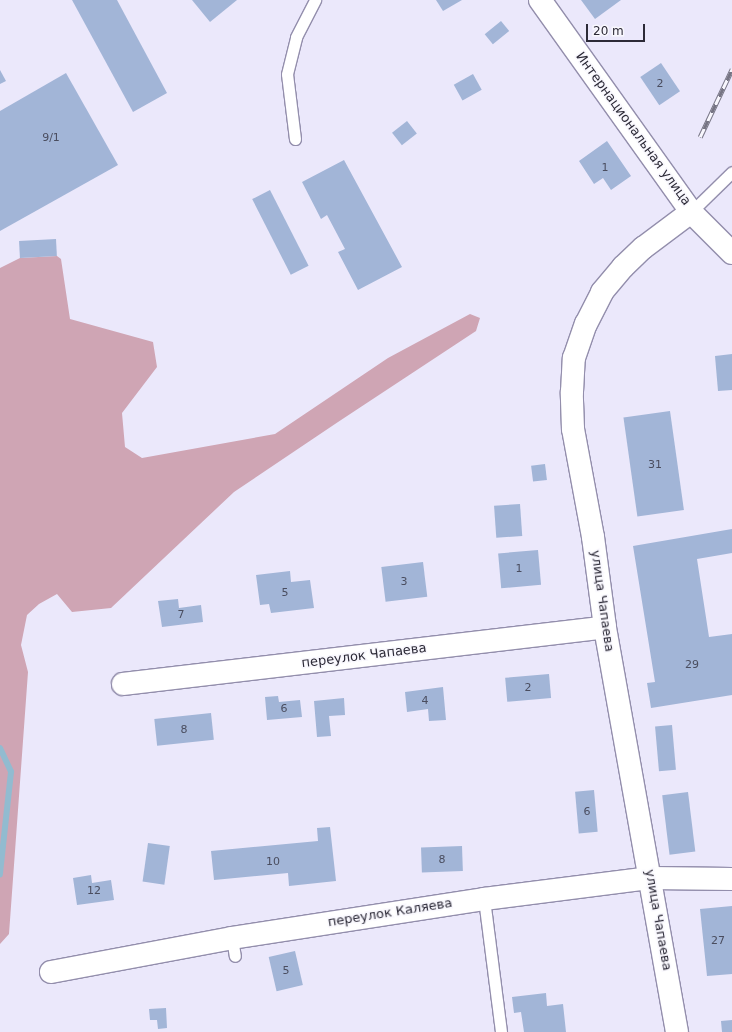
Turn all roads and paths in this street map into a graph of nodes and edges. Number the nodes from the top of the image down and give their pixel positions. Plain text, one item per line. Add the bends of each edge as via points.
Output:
1 (315, 0) edge
2 (540, 0) edge
3 (295, 139) dead end
4 (732, 172) edge
5 (691, 212) junction
6 (732, 253) edge
7 (605, 627) junction
8 (123, 684) dead end
9 (651, 878) junction
10 (732, 879) edge
11 (484, 899) junction
12 (52, 972) dead end
13 (502, 1032) edge
14 (677, 1032) edge

1 - 3 lane via 296,37 287,74
2 - 5 street, Интернациональная улица
4 - 5 lane
5 - 6 street, Интернациональная улица
5 - 7 street, улица Чапаева via 643,248 602,292 586,324 574,358 573,429 593,537
7 - 8 street, переулок Чапаева
7 - 9 street, улица Чапаева
9 - 10 street, переулок Каляева
9 - 11 street, переулок Каляева
9 - 14 street, улица Чапаева
11 - 12 street, переулок Каляева via 234,947
11 - 13 lane

